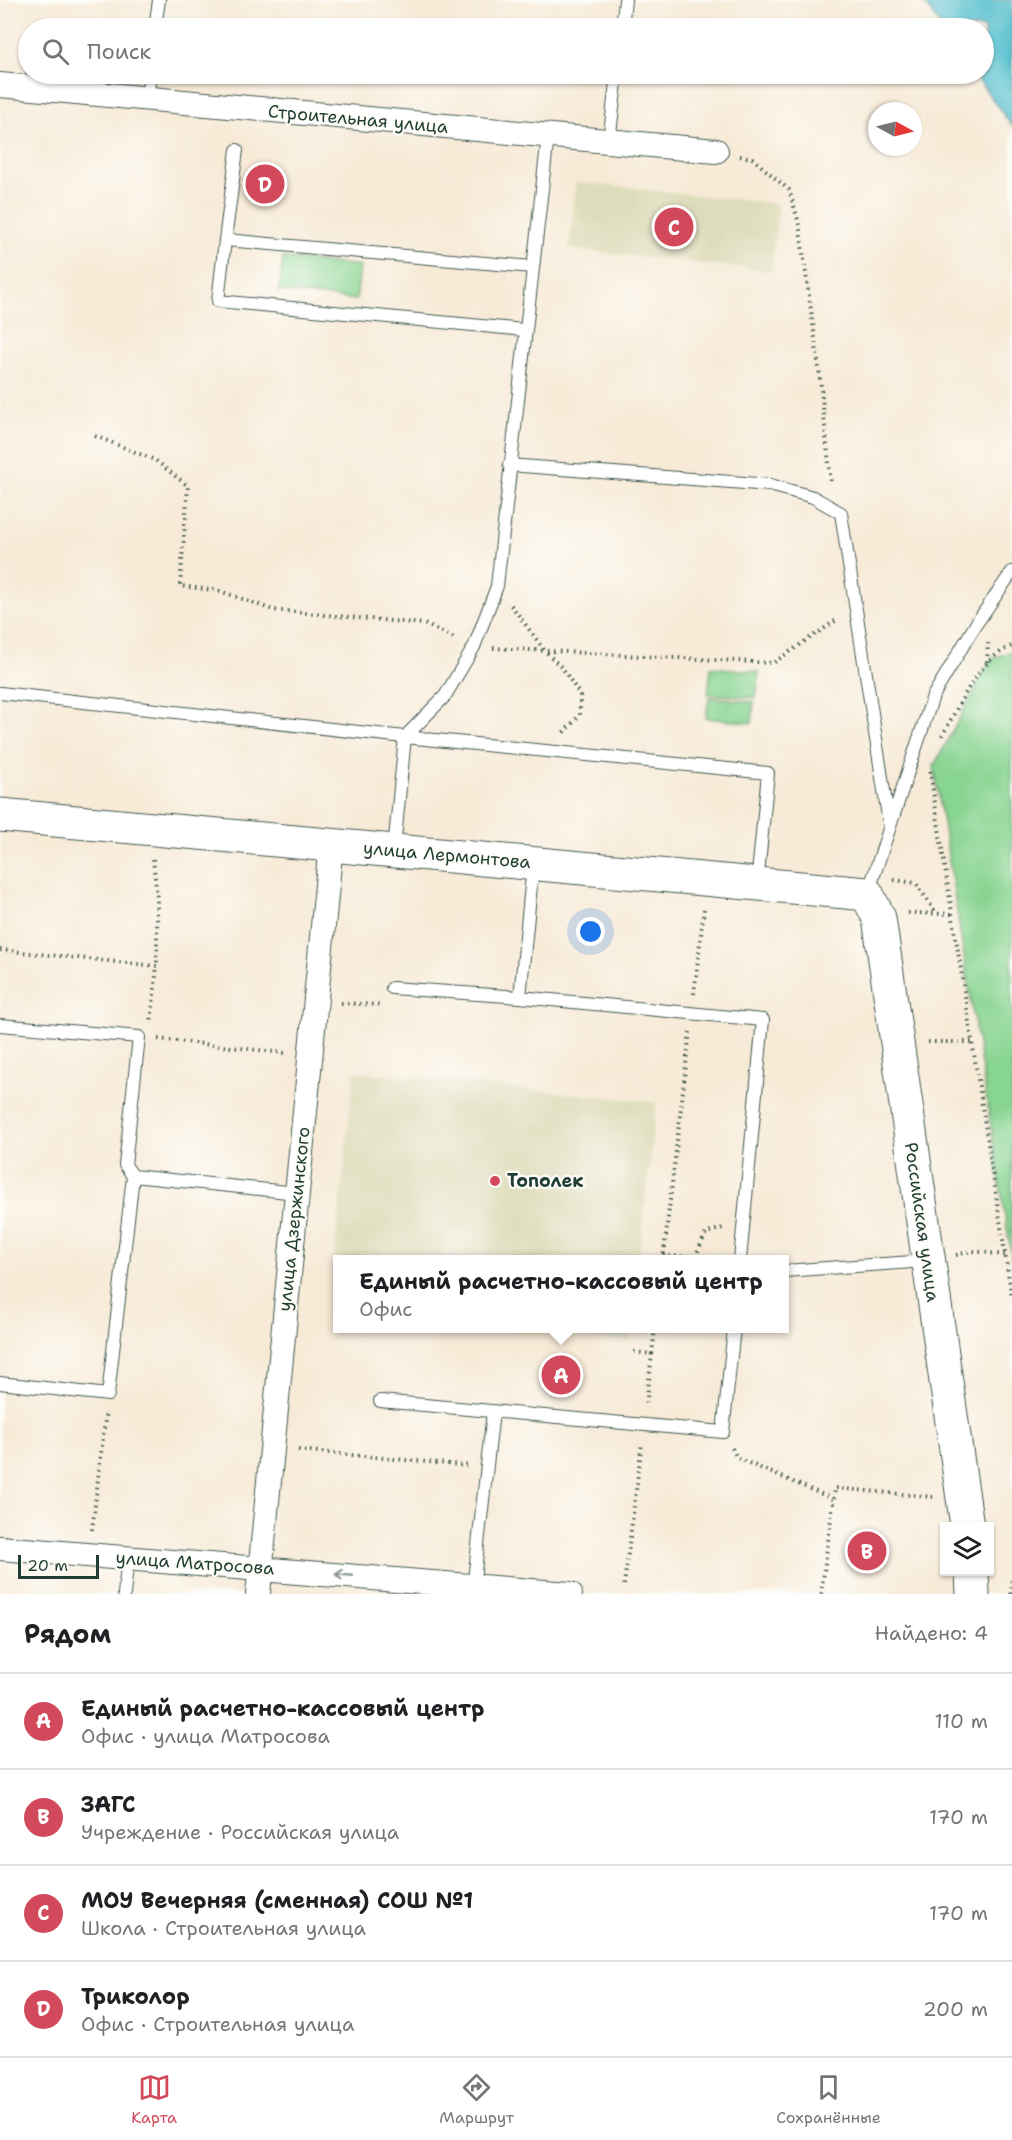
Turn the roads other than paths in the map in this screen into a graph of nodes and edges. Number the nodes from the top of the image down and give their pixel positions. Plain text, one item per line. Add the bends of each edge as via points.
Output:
1 (159, 0) edge
2 (625, 0) edge
3 (156, 18) edge
4 (623, 18) edge
5 (149, 84) edge
6 (616, 84) edge
7 (0, 85) edge
8 (147, 100) junction
9 (548, 136) junction
10 (609, 142) junction
11 (237, 150) dead end
12 (716, 151) road end
13 (225, 240) junction
14 (532, 267) junction
15 (524, 330) junction
16 (509, 465) junction
17 (1012, 572) edge
18 (0, 693) edge
19 (405, 737) junction
20 (0, 815) edge
21 (889, 823) junction
22 (331, 844) junction
23 (393, 850) junction
24 (533, 863) junction
25 (757, 885) junction
26 (879, 901) junction
27 (392, 988) dead end
28 (520, 997) junction
29 (0, 1025) edge
30 (133, 1176) junction
31 (297, 1193) junction
32 (741, 1255) edge
33 (928, 1261) junction
34 (789, 1271) edge
35 (734, 1333) edge
36 (0, 1383) edge
37 (380, 1401) dead end
38 (493, 1412) junction
39 (966, 1522) edge
40 (0, 1548) edge
41 (128, 1557) junction
42 (260, 1567) junction
43 (972, 1576) edge
44 (473, 1590) edge
45 (124, 1594) edge
46 (258, 1594) edge
47 (570, 1594) edge
48 (973, 1594) edge

1 - 3 lane
2 - 4 lane
5 - 8 lane
6 - 10 lane
7 - 8 street, Строительная улица
8 - 9 street, Строительная улица
9 - 10 street, Строительная улица
9 - 14 lane
10 - 12 street, Строительная улица
11 - 13 lane
13 - 14 lane
13 - 15 lane via 218,301
14 - 15 lane
15 - 16 lane
16 - 19 lane via 497,586 474,647 445,696
16 - 21 lane via 771,484 813,497 841,513
17 - 21 lane via 975,624 933,696
18 - 19 lane
19 - 23 lane
19 - 25 lane via 768,773
20 - 22 street, улица Лермонтова
21 - 26 lane
22 - 23 street, улица Лермонтова
22 - 31 street, улица Дзержинского
23 - 24 street, улица Лермонтова
24 - 25 street, улица Лермонтова
24 - 28 lane
25 - 26 street, улица Лермонтова
26 - 33 street, Российская улица
27 - 28 lane
28 - 32 lane via 763,1020
29 - 30 lane via 139,1037 124,1165
30 - 31 lane
30 - 36 lane via 108,1395
31 - 42 street, улица Дзержинского
33 - 34 lane
33 - 39 street, Российская улица
35 - 38 lane via 723,1432
37 - 38 lane
38 - 44 lane
40 - 41 street, улица Матросова
41 - 42 street, улица Матросова
41 - 45 lane
44 -> 42 street, улица Матросова
42 - 46 street, улица Дзержинского
43 - 48 street
44 - 47 street, улица Матросова

